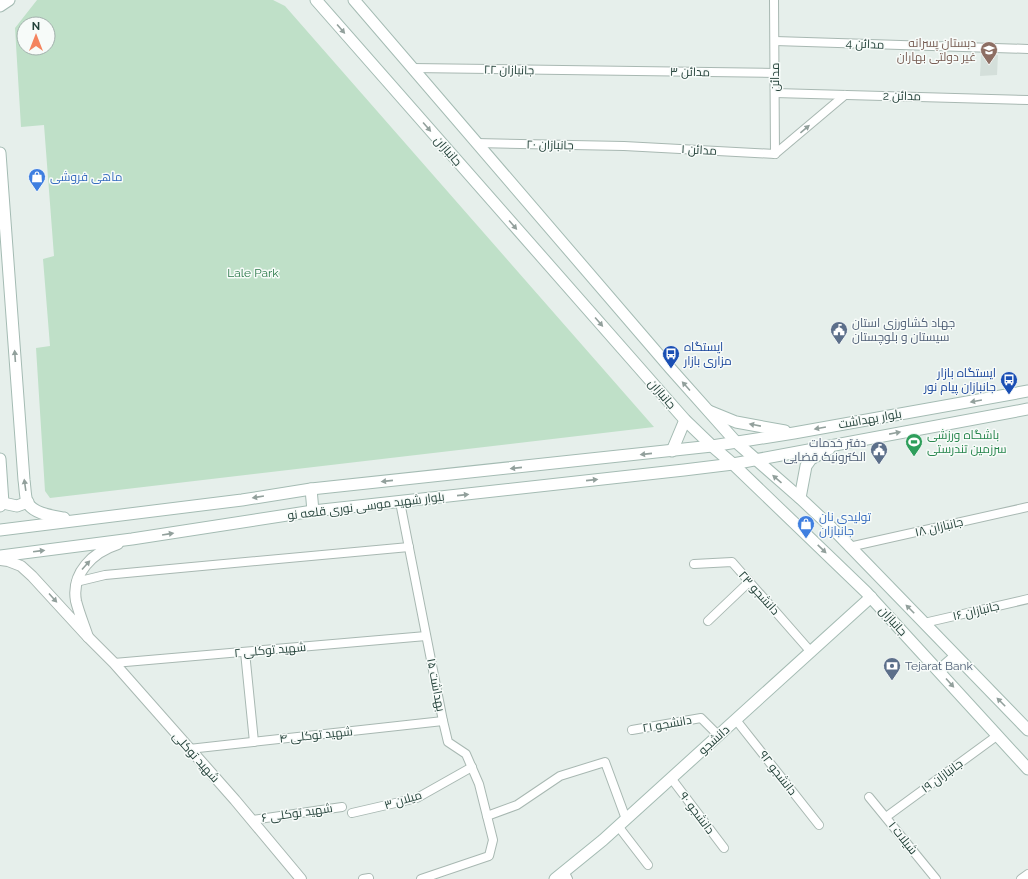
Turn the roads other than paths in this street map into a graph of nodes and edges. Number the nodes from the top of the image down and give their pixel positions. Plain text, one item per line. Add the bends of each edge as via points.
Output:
1 (316, 0) edge
2 (354, 0) edge
3 (774, 0) edge
4 (775, 41) junction
5 (1028, 49) edge
6 (412, 68) junction
7 (606, 71) joint
8 (775, 74) junction
9 (775, 93) junction
10 (845, 95) junction
11 (1028, 100) edge
12 (476, 143) junction
13 (624, 146) joint
14 (0, 153) edge
15 (775, 154) junction
16 (1028, 391) edge
17 (1028, 409) edge
18 (708, 410) junction
19 (685, 420) junction
20 (794, 433) junction
21 (736, 442) junction
22 (834, 445) junction
23 (712, 446) junction
24 (672, 451) junction
25 (0, 459) edge
26 (755, 459) junction
27 (733, 464) junction
28 (311, 489) junction
29 (800, 498) junction
30 (28, 502) junction
31 (400, 502) junction
32 (1, 504) edge
33 (1028, 507) edge
34 (313, 511) junction
35 (73, 520) junction
36 (0, 530) edge
37 (132, 539) junction
38 (849, 546) junction
39 (409, 548) junction
40 (0, 556) edge
41 (0, 560) edge
42 (694, 564) dead end
43 (76, 582) junction
44 (749, 582) junction
45 (871, 597) junction
46 (1028, 599) edge
47 (708, 621) dead end
48 (924, 623) junction
49 (426, 636) junction
50 (88, 637) junction
51 (245, 652) junction
52 (811, 652) junction
53 (955, 657) junction
54 (114, 663) junction
55 (939, 671) junction
56 (736, 720) junction
57 (443, 721) junction
58 (1028, 729) edge
59 (632, 730) dead end
60 (998, 735) junction
61 (719, 736) junction
62 (254, 742) junction
63 (189, 749) junction
64 (472, 767) junction
65 (1028, 769) edge
66 (671, 778) junction
67 (869, 797) dead end
68 (342, 807) dead end
69 (352, 813) dead end
70 (487, 816) junction
71 (886, 817) junction
72 (252, 820) junction
73 (622, 822) junction
74 (819, 825) dead end
75 (724, 848) dead end
76 (648, 865) dead end
77 (1028, 874) edge
78 (566, 875) edge
79 (301, 879) edge
80 (421, 879) edge
81 (554, 879) edge
82 (936, 879) edge
83 (1021, 879) edge

1 -> 19 main road, جانبازان
2 - 6 main road, جانبازان
3 - 4 street, مدائن
4 - 5 street, مدائن 4
4 - 8 street, مدائن
6 - 7 street, جانبازان ۲۲
6 - 12 main road, جانبازان
7 - 8 street, مدائن ۳
8 - 9 street, مدائن
9 - 10 street, مدائن 2
9 - 15 street, مدائن
10 - 11 street, مدائن 2
15 -> 10 street
12 - 13 street, جانبازان ۲۰
18 -> 12 main road, جانبازان
13 - 15 street, مدائن ۱
30 -> 14 main road via 24,480
16 -> 20 main road, بلوار بهداشت
22 -> 17 main road, بلوار بهداشت
20 -> 18 main road via 736,422
18 - 21 main road, جانبازان
19 - 23 main road, جانبازان
19 - 24 main road
20 - 21 main road, بلوار بهداشت
21 - 23 main road, بلوار بهداشت
21 - 26 main road, جانبازان
22 - 26 main road, بلوار بهداشت
22 - 29 main road via 811,459 806,466
23 - 24 main road, بلوار شهید موسی نوری قلعه نو
23 - 27 main road, جانبازان
24 -> 28 main road, بلوار شهید موسی نوری قلعه نو
25 - 32 main road
26 - 27 main road, بلوار بهداشت
29 -> 26 main road, جانبازان
31 -> 27 main road, بلوار شهید موسی نوری قلعه نو
27 -> 45 main road, جانبازان
28 - 34 main road
28 -> 35 main road, بلوار شهید موسی نوری قلعه نو
29 - 38 main road, جانبازان
30 - 32 main road via 17,506
30 - 35 main road via 35,510 45,514
31 - 34 main road, بلوار شهید موسی نوری قلعه نو
31 - 39 street, بهداشت ۱۵
33 - 38 street, جانبازان ۱۸
37 -> 34 main road, بلوار شهید موسی نوری قلعه نو
35 - 36 main road, بلوار شهید موسی نوری قلعه نو
40 -> 37 main road, بلوار شهید موسی نوری قلعه نو
43 -> 37 street via 81,570 105,548
48 -> 38 main road, جانبازان
39 - 43 street via 105,575
39 - 49 street, بهداشت ۱۵
41 -> 50 street, شهید توکلی via 21,566
42 - 44 street, دانشجو ۲۳ via 732,562
43 - 50 street via 76,601
44 - 47 street
44 - 52 street, دانشجو ۲۳
45 - 52 main road, دانشجو
45 - 55 main road, جانبازان
46 - 48 street, جانبازان ۱۶
48 - 53 main road, جانبازان
49 - 51 street, شهید توکلی ۲
49 - 57 street, بهداشت ۱۵
50 - 54 street, شهید توکلی
51 - 54 street, شهید توکلی ۲
51 - 62 street
52 - 56 main road, دانشجو
53 - 55 main road
58 -> 53 main road, جانبازان
54 - 63 street, شهید توکلی
55 -> 60 main road, جانبازان
56 - 61 main road, دانشجو
56 - 74 street, دانشجو ۹۲
57 - 62 street, شهید توکلی ۴
57 - 64 street, بهداشت ۱۵ via 448,742 466,754
59 - 61 street, دانشجو ۲۱ via 701,718
60 - 65 main road, جانبازان
60 - 71 street, جانبازان ۱۹
61 - 66 main road, دانشجو
62 - 63 street, شهید توکلی ۴
63 - 72 street, شهید توکلی
64 - 69 street, میلان ۳ via 417,798
64 - 70 street, بهداشت ۱۵
66 - 73 main road, دانشجو
66 - 75 street, دانشجو ۹۰
67 - 71 street, شیلات ۱
68 - 72 street, شهید توکلی ۶
70 - 73 street via 516,805 560,776 604,762
70 - 80 street, بهداشت ۱۵ via 493,840 489,856
71 - 82 street, شیلات ۱
72 - 79 street, شهید توکلی
73 - 76 street
73 - 78 main road, دانشجو
77 - 83 street
78 - 81 main road, دانشجو

